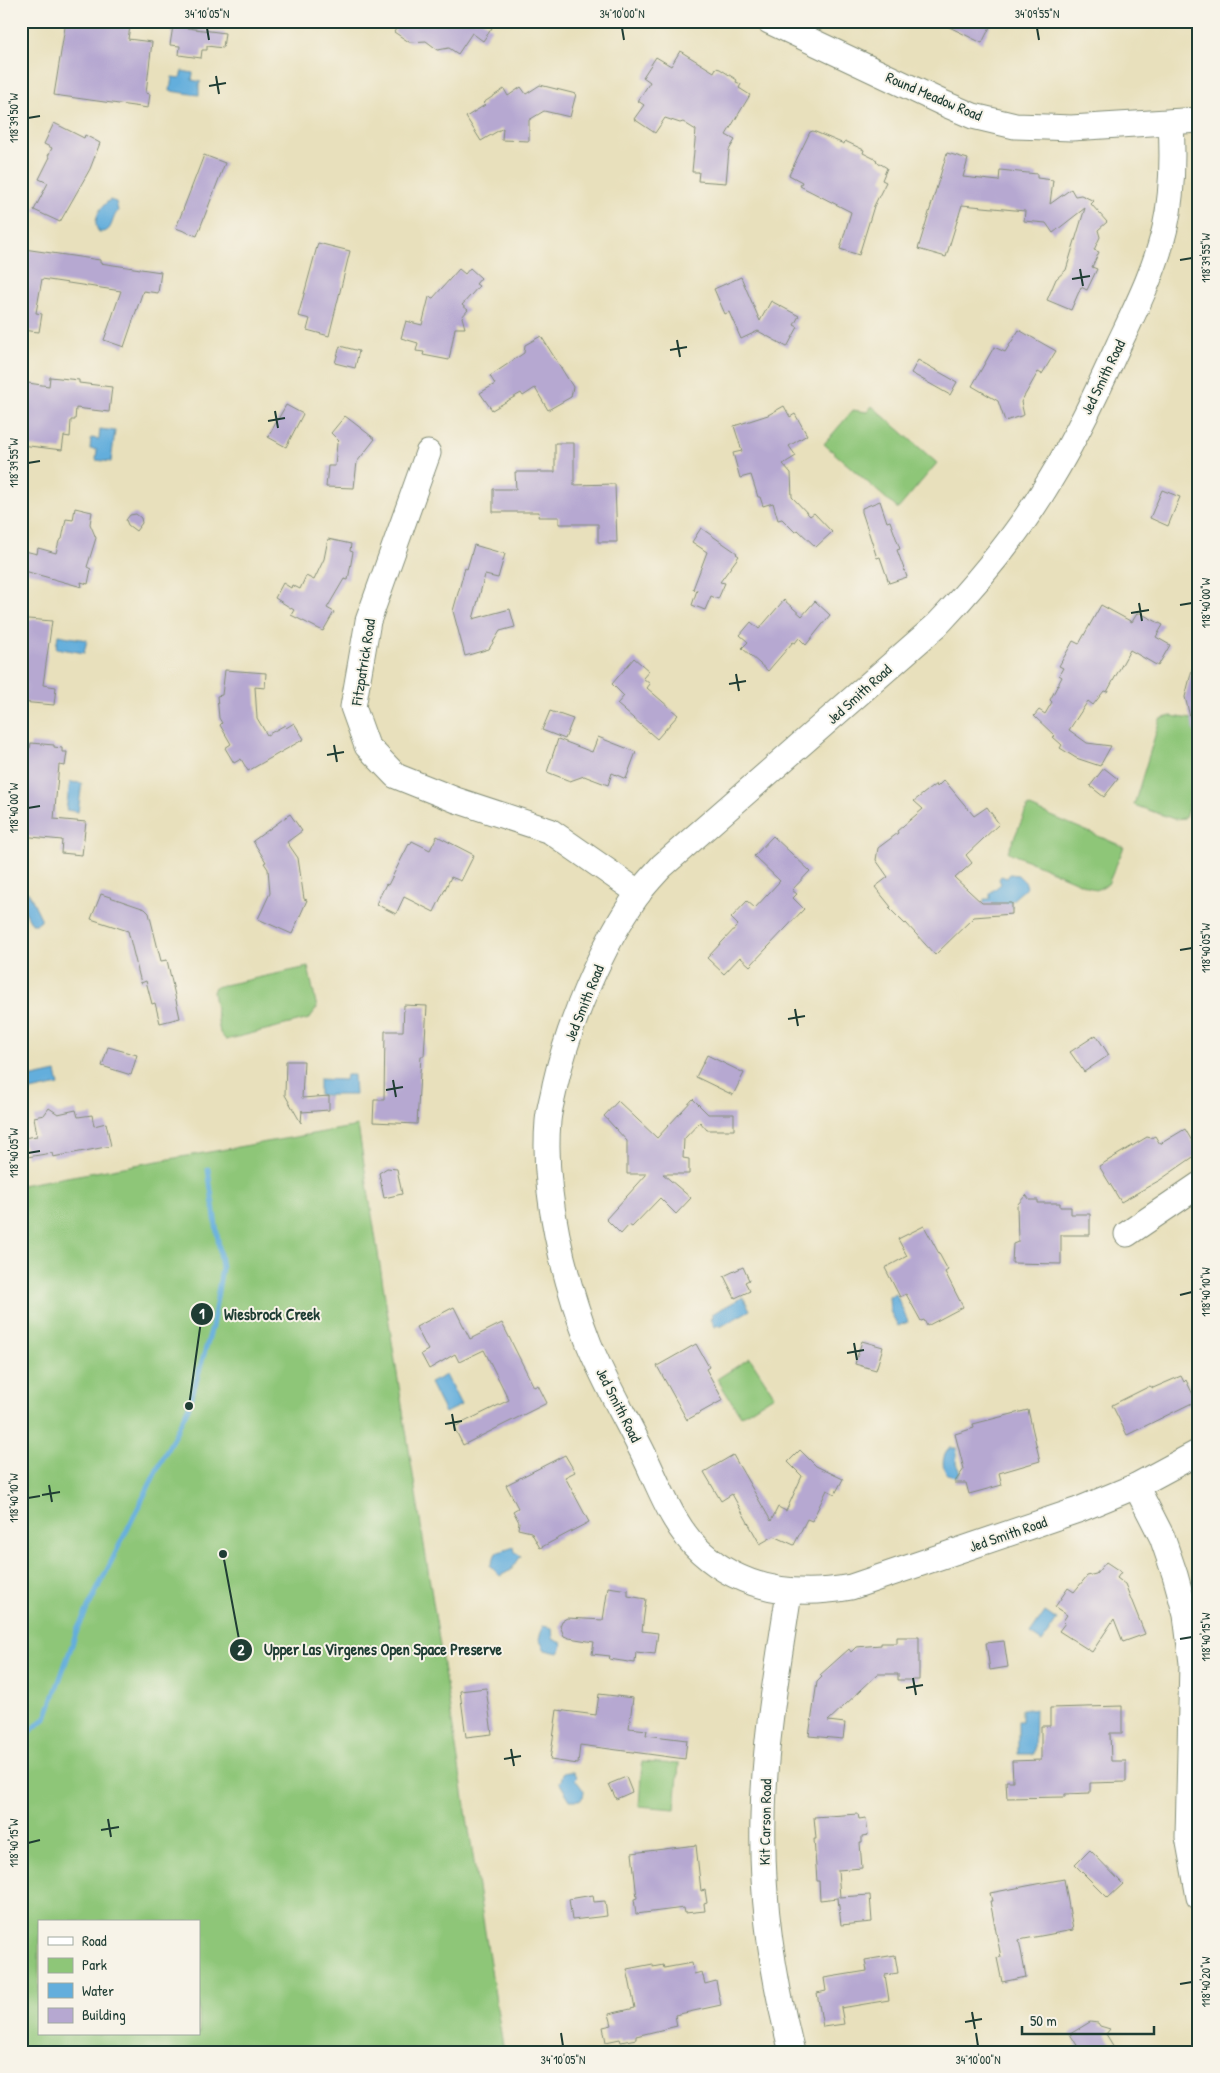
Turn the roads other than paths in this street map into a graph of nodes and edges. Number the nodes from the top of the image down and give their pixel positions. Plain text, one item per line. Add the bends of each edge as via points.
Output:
1 (769, 21) edge
2 (1199, 120) edge
3 (1171, 122) junction
4 (428, 453) dead end
5 (639, 893) junction
6 (1199, 1185) edge
7 (1127, 1234) dead end
8 (1199, 1452) edge
9 (1136, 1486) junction
10 (789, 1592) junction
11 (1199, 1897) edge
12 (792, 2052) edge

1 - 3 street, Round Meadow Road via 973,116 1015,126 1046,128
2 - 3 street, Round Meadow Road
3 - 5 street, Jed Smith Road via 1172,178 1165,228 1151,275 1093,401 1032,509 967,594 937,625 662,866
4 - 5 street, Fitzpatrick Road via 368,621 353,707 367,746 396,776 550,831
5 - 10 street, Jed Smith Road via 609,943 574,1019 558,1073 548,1120 548,1171 556,1230 589,1344 670,1511 700,1551 720,1566 742,1579
6 - 7 street
8 - 9 street, Jed Smith Road
9 - 10 street, Jed Smith Road via 1078,1510 851,1587 822,1593
9 - 11 street via 1162,1537 1186,1615 1192,1663 1188,1837
10 - 12 street, Kit Carson Road via 767,1756 763,1819 768,1930 780,2005

